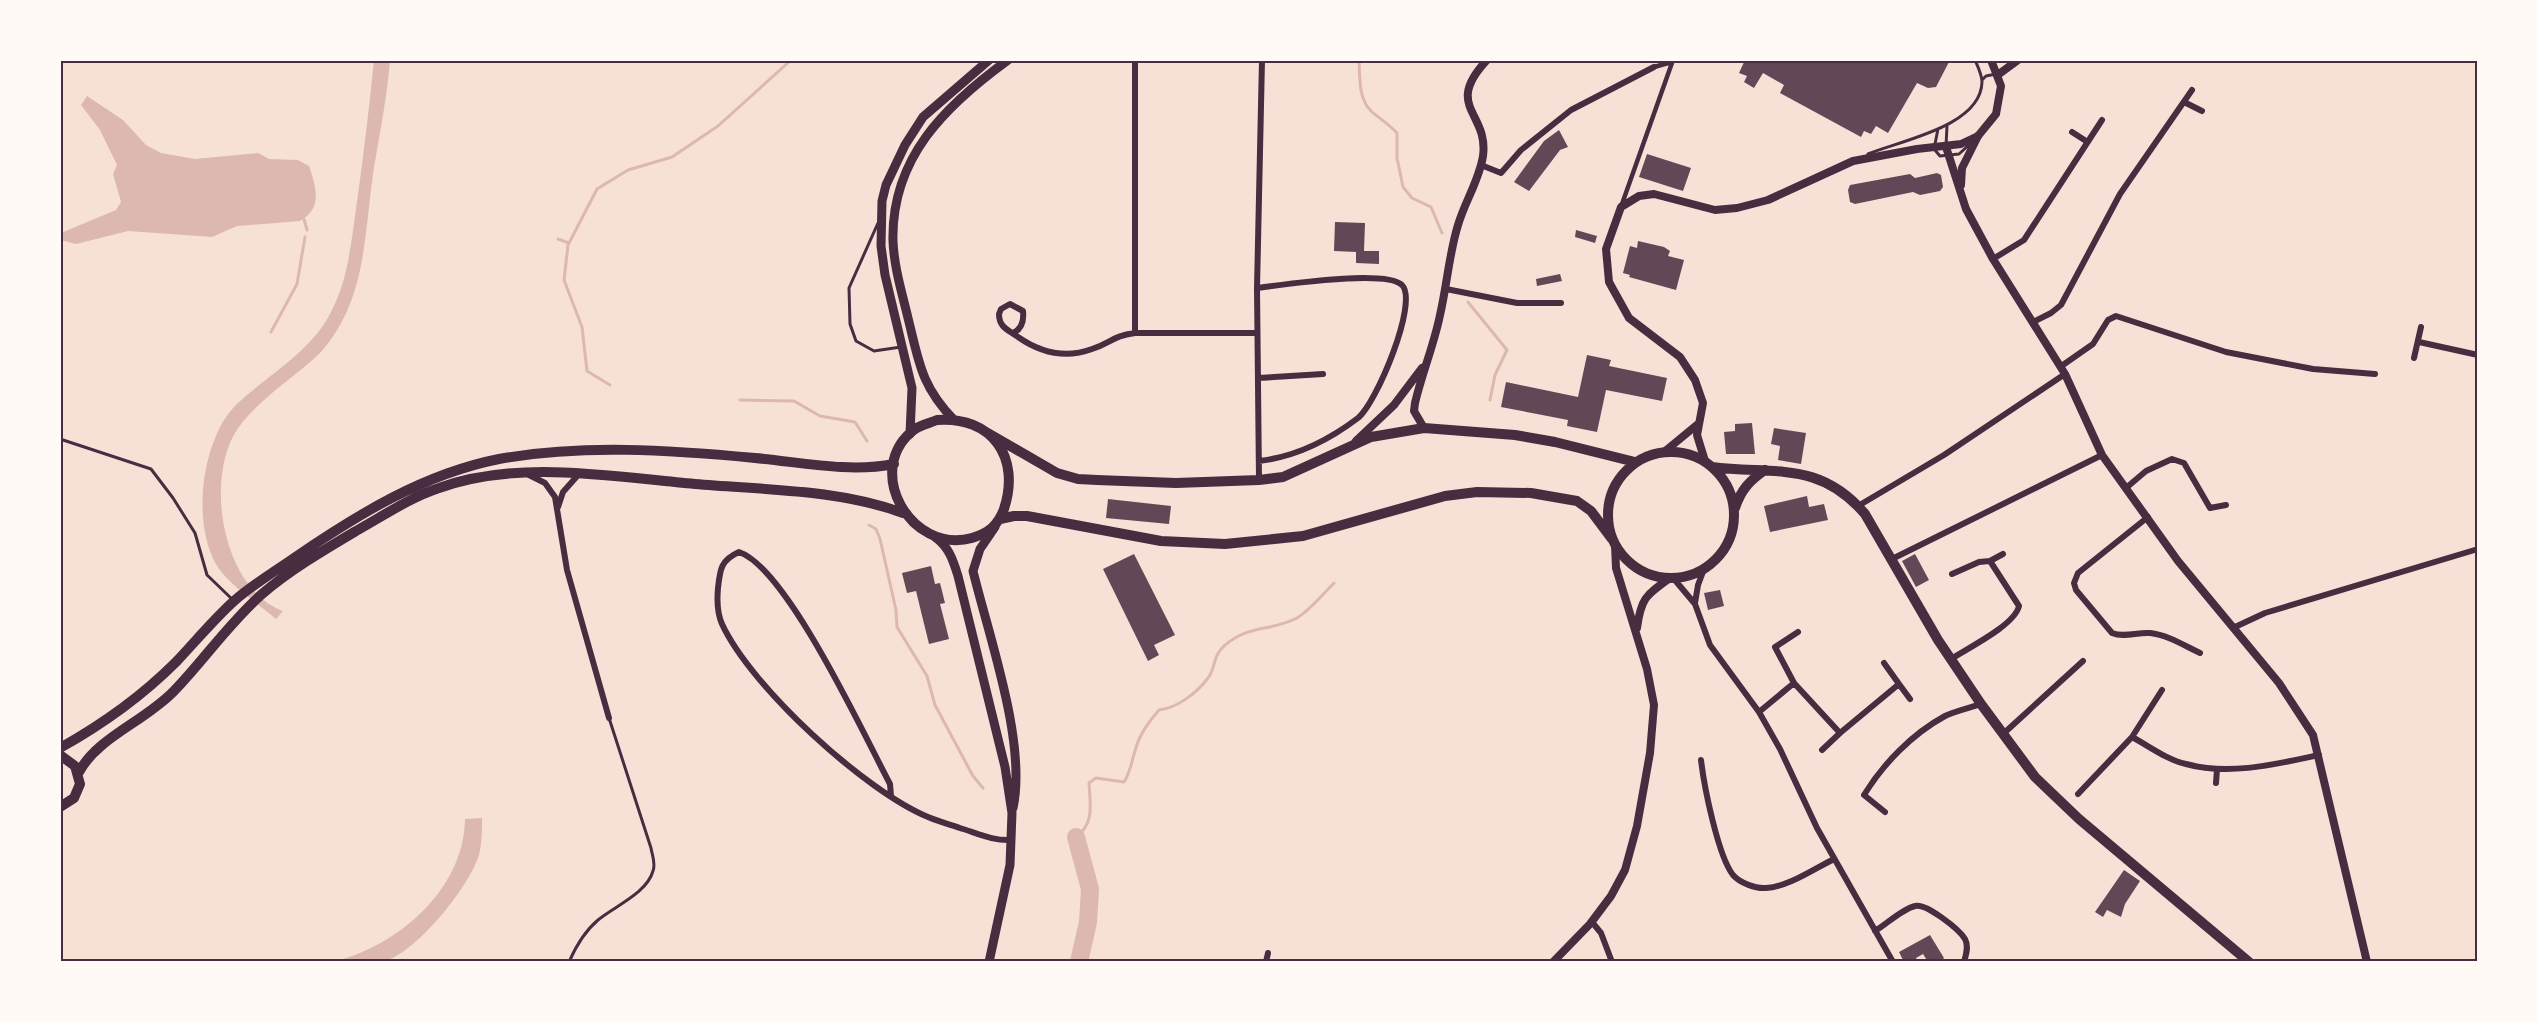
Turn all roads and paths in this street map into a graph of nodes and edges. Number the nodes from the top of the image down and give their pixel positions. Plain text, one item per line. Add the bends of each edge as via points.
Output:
1 (989, 60) edge
2 (1008, 60) edge
3 (1135, 60) edge
4 (1262, 60) edge
5 (1487, 60) edge
6 (1975, 60) edge
7 (1991, 60) edge
8 (2018, 60) edge
9 (1672, 61) edge
10 (1654, 67) joint
11 (1999, 74) junction
12 (1982, 80) junction
13 (2192, 90) dead end
14 (2184, 102) junction
15 (2202, 111) dead end
16 (2102, 120) dead end
17 (1947, 124) junction
18 (1938, 129) junction
19 (2072, 132) dead end
20 (1978, 136) junction
21 (2086, 141) junction
22 (1934, 149) junction
23 (1948, 152) junction
24 (1853, 161) junction
25 (1481, 165) junction
26 (1960, 189) junction
27 (1621, 207) junction
28 (881, 218) junction
29 (1993, 259) junction
30 (1257, 288) junction
31 (1446, 289) junction
32 (1561, 303) dead end
33 (2032, 322) junction
34 (2421, 327) dead end
35 (1013, 333) junction
36 (1135, 333) junction
37 (1257, 333) junction
38 (2419, 342) junction
39 (903, 346) junction
40 (2478, 355) edge
41 (2414, 358) dead end
42 (1426, 362) junction
43 (2062, 371) junction
44 (1323, 374) dead end
45 (2375, 374) dead end
46 (1258, 378) junction
47 (954, 420) junction
48 (1698, 424) junction
49 (1424, 428) junction
50 (986, 432) junction
51 (910, 434) junction
52 (60, 439) edge
53 (1353, 444) junction
54 (1664, 452) junction
55 (2102, 455) junction
56 (1259, 461) junction
57 (1635, 462) junction
58 (894, 464) junction
59 (1708, 464) junction
60 (1765, 470) junction
61 (523, 474) junction
62 (579, 474) junction
63 (1259, 480) junction
64 (2126, 488) junction
65 (2226, 505) dead end
66 (1858, 506) junction
67 (558, 507) junction
68 (1734, 511) junction
69 (903, 513) junction
70 (2148, 517) junction
71 (998, 523) junction
72 (930, 534) junction
73 (1614, 542) junction
74 (2478, 549) edge
75 (2003, 554) dead end
76 (1892, 559) junction
77 (1990, 561) junction
78 (1704, 569) junction
79 (1952, 574) dead end
80 (1672, 579) junction
81 (234, 601) junction
82 (1695, 604) junction
83 (2235, 627) junction
84 (1636, 630) junction
85 (1798, 632) dead end
86 (2200, 654) dead end
87 (1951, 658) junction
88 (2083, 662) dead end
89 (1884, 663) dead end
90 (1794, 683) junction
91 (1899, 684) junction
92 (2162, 690) dead end
93 (1910, 699) dead end
94 (1981, 704) junction
95 (1759, 712) junction
96 (609, 718) joint
97 (1840, 733) junction
98 (2002, 734) junction
99 (2132, 737) junction
100 (60, 748) edge
101 (1822, 750) dead end
102 (2319, 755) junction
103 (60, 756) edge
104 (1701, 760) dead end
105 (2217, 769) junction
106 (79, 772) junction
107 (2216, 783) dead end
108 (2078, 794) dead end
109 (891, 796) junction
110 (60, 807) edge
111 (1885, 812) dead end
112 (1012, 813) junction
113 (1011, 840) junction
114 (1834, 859) junction
115 (1592, 922) junction
116 (1875, 931) junction
117 (1268, 953) dead end
118 (569, 962) edge
119 (989, 962) edge
120 (1266, 962) edge
121 (1553, 962) edge
122 (1612, 962) edge
123 (1893, 962) edge
124 (1964, 962) edge
125 (2249, 962) edge
126 (2367, 962) edge

1 - 28 main road via 923,117 886,185
2 - 47 main road via 938,120 918,146 903,176 895,206 896,269 923,378 936,402
3 - 36 street
4 - 30 street
5 - 25 street via 1473,74 1467,97 1482,136
6 - 12 lane
7 - 11 main road
8 - 11 street
9 - 10 street
9 - 27 street
10 - 25 street via 1571,110 1521,150 1501,173
11 - 12 lane
11 - 20 main road via 1996,114
12 - 17 lane via 1975,102
13 - 14 street
14 - 15 street
14 - 33 street via 2120,194 2061,305
16 - 21 street
17 - 18 lane
17 - 23 lane
18 - 22 lane
18 - 24 lane
19 - 21 street
20 - 23 main road
20 - 26 street via 1962,168
21 - 29 street via 2024,240
22 - 23 main road
22 - 24 main road via 1917,148
23 - 26 street
24 - 27 main road via 1768,200 1737,208 1715,210 1654,194 1639,196
25 - 31 street via 1459,221
26 - 29 street via 1966,209
27 - 48 main road via 1606,249 1609,282 1629,318 1680,357 1702,395
28 - 39 main road via 885,274
28 - 39 lane via 849,288 850,324 855,341 874,351
29 - 33 street
30 - 37 street
30 - 56 street via 1323,280 1386,279 1401,284 1406,291 1406,306 1372,403 1359,417 1308,448
31 - 32 street via 1517,303
31 - 42 street
33 - 43 street
34 - 38 street
35 - 35 street via 1002,327 999,320 1001,309 1010,304 1023,311 1022,324
35 - 36 street via 1033,348 1062,355 1093,349 1117,335
36 - 37 street
37 - 46 street
38 - 40 street
38 - 41 street
39 - 51 main road via 912,388
42 - 49 street via 1414,411
42 - 53 street via 1394,405
43 - 45 street via 2093,344 2108,320 2116,316 2226,352 2313,369
43 - 55 street
43 - 66 street via 1944,455
44 - 46 street
46 - 56 street
47 - 50 highway
47 - 51 highway via 936,420
48 - 54 main road
48 - 59 main road via 1698,444
49 - 53 highway via 1392,432
49 - 57 highway via 1515,435
50 - 63 highway via 1058,473 1078,479 1164,483
50 - 71 highway via 1003,451 1010,468 1010,490
51 - 58 highway
52 - 81 lane via 150,469 195,533 207,575
53 - 63 highway via 1283,477
54 - 57 highway
54 - 59 highway via 1687,454
55 - 64 street
55 - 76 street
56 - 63 street
57 - 73 highway via 1610,496 1608,521
58 - 69 highway via 897,501
58 - 81 highway via 862,468 713,454 600,451 498,459 431,478 398,494 326,536
59 - 60 highway
59 - 68 highway via 1728,487
60 - 66 highway via 1793,471 1819,480 1843,492
60 - 68 highway via 1740,492
61 - 62 highway
61 - 67 street via 538,478 551,489
61 - 106 highway via 495,475 439,487 404,503 299,567 262,594 171,694 97,747
62 - 67 street via 563,492
62 - 69 highway via 824,495 871,501
64 - 65 street via 2146,471 2172,459 2184,463 2210,508
64 - 70 street
66 - 76 highway
67 - 96 street via 567,570
68 - 78 highway via 1727,544
69 - 72 highway
70 - 83 street via 2184,569
70 - 86 street via 2078,573 2076,590 2112,633 2162,636
71 - 72 highway via 980,536 967,539
71 - 73 highway via 1014,516 1027,516 1161,541 1225,544 1303,536 1445,496 1509,492 1577,501 1591,511
71 - 112 main road via 980,549 973,571 1016,748 1018,787
72 - 112 main road via 952,556 958,576 1005,767
73 - 80 highway via 1638,569
73 - 84 street via 1616,568
74 - 83 street via 2265,613
75 - 77 street
76 - 87 highway
77 - 79 street
77 - 87 street via 2018,610 2004,625
78 - 80 highway
78 - 82 street
80 - 82 street
80 - 84 street via 1644,597
81 - 100 highway via 143,693
82 - 95 street via 1710,645
83 - 102 street via 2298,710 2313,735
84 - 115 street via 1654,705 1650,753 1625,870
85 - 90 street via 1775,647
87 - 94 highway
88 - 98 street
89 - 91 street
90 - 95 street
90 - 97 street
91 - 93 street
91 - 97 street
92 - 99 street
94 - 98 highway
94 - 111 street via 1945,716 1899,750 1878,772 1864,795
95 - 114 street
96 - 118 lane via 655,863 644,886 597,921 576,946
97 - 101 street
98 - 125 highway via 2035,777 2079,819
99 - 105 street via 2185,764
99 - 108 street
102 - 105 street via 2276,765
102 - 126 street
103 - 106 highway via 70,760
104 - 114 street via 1719,841 1735,877 1753,886 1776,886
105 - 107 street
106 - 110 highway via 80,784 74,798
109 - 109 street via 780,704 721,622 717,598 723,562 738,552 748,555 771,576 820,652 890,784
109 - 113 street via 927,817 991,838
112 - 113 main road
113 - 119 main road via 1010,865
114 - 116 street
115 - 121 street
115 - 122 street via 1601,933
116 - 123 street
116 - 124 street via 1913,906 1922,905 1965,938 1968,946
117 - 120 street

